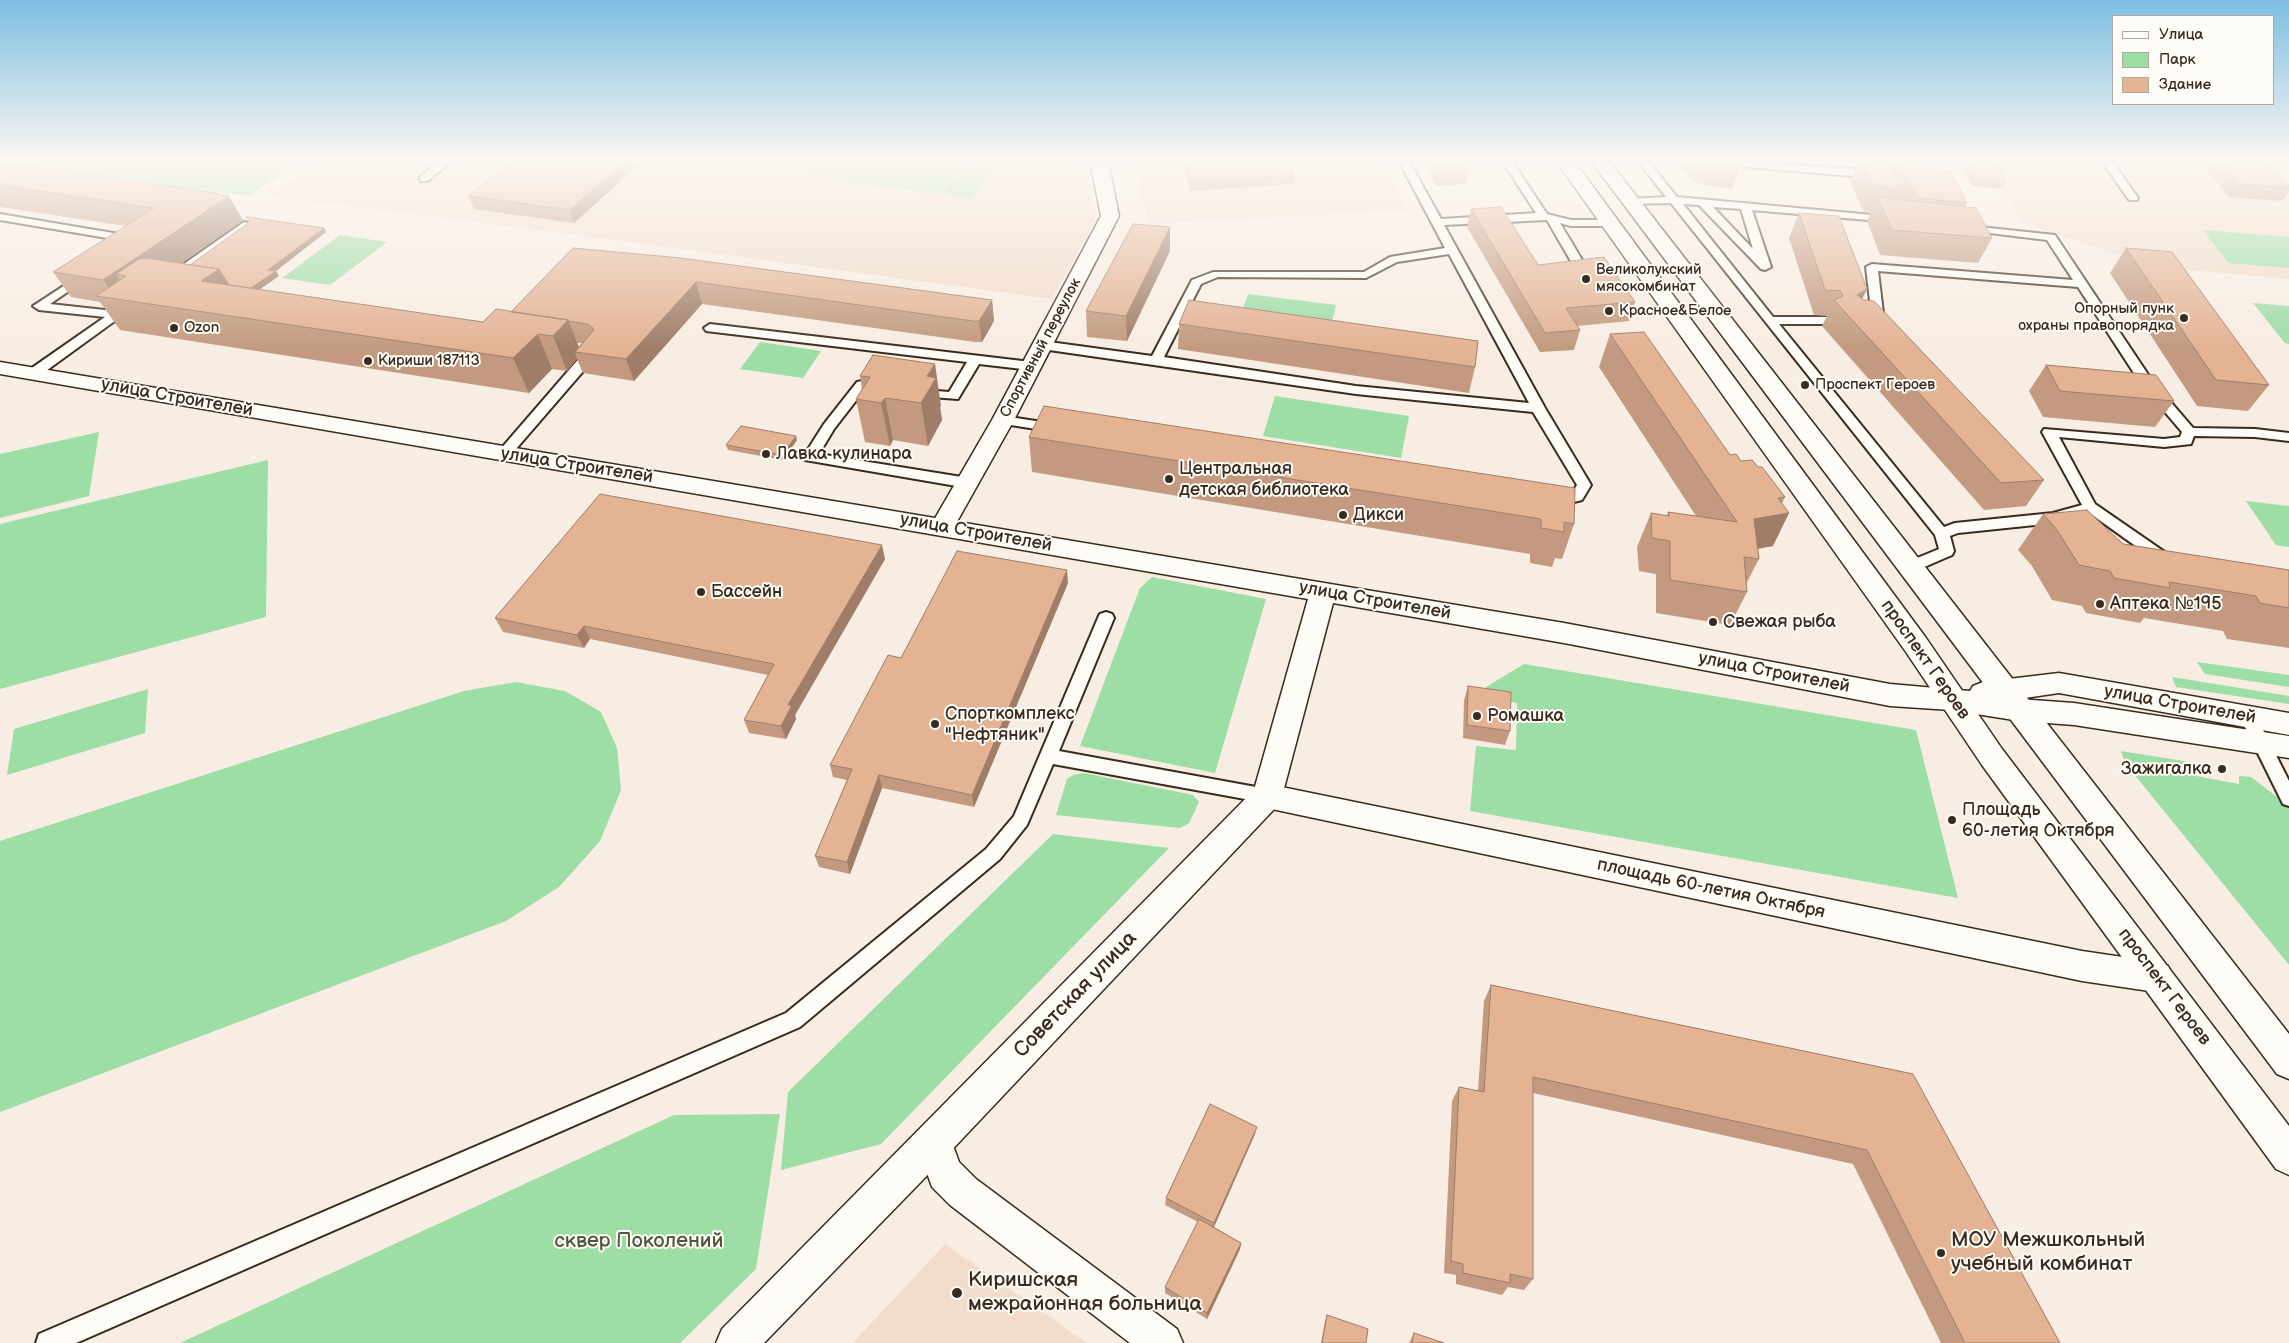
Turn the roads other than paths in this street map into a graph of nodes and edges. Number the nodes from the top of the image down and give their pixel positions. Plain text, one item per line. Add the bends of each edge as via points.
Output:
1 (1611, 223) edge
2 (40, 224) edge
3 (1106, 224) edge
4 (1439, 224) edge
5 (1551, 224) edge
6 (1648, 224) edge
7 (1693, 224) edge
8 (1723, 224) edge
9 (1751, 224) edge
10 (244, 225) edge
11 (1953, 226) edge
12 (1453, 250) junction
13 (120, 251) edge
14 (96, 268) edge
15 (1582, 270) edge
16 (2081, 284) junction
17 (163, 285) joint
18 (178, 288) edge
19 (142, 298) edge
20 (117, 315) junction
21 (1824, 320) edge
22 (1862, 320) edge
23 (1770, 321) junction
24 (710, 328) dead end
25 (1042, 345) junction
26 (574, 348) edge
27 (975, 359) junction
28 (1156, 360) junction
29 (1031, 366) junction
30 (0, 368) edge
31 (34, 373) junction
32 (1538, 408) junction
33 (1003, 420) junction
34 (1072, 431) edge
35 (2189, 432) junction
36 (2289, 437) edge
37 (504, 454) junction
38 (968, 483) junction
39 (1544, 503) edge
40 (2090, 507) junction
41 (942, 527) junction
42 (1942, 534) junction
43 (2134, 554) edge
44 (2163, 558) junction
45 (2182, 560) edge
46 (1910, 567) junction
47 (1323, 594) junction
48 (1106, 618) dead end
49 (1952, 699) junction
50 (2012, 700) junction
51 (2248, 717) junction
52 (2289, 724) edge
53 (2260, 743) junction
54 (2289, 747) edge
55 (1050, 756) junction
56 (1267, 796) junction
57 (2289, 799) edge
58 (2156, 977) junction
59 (2289, 1062) edge
60 (934, 1142) junction
61 (2289, 1156) edge
62 (48, 1343) edge
63 (736, 1343) edge
64 (1163, 1343) edge

1 - 49 street, проспект Героев
2 - 13 lane via 137,240
3 - 25 street, Спортивный переулок
4 - 12 lane
5 - 15 lane
6 - 46 street
7 - 23 lane
8 - 9 lane via 1765,267
10 - 17 lane
11 - 16 lane via 2051,238
12 - 28 lane via 1394,259 1366,275 1217,274 1196,282
12 - 32 lane
14 - 20 lane via 39,306
16 - 22 lane via 1872,267 1878,321
16 - 35 lane via 2146,381
17 - 18 lane
19 - 20 lane
20 - 31 lane
21 - 23 lane
23 - 42 lane
24 - 27 lane
25 - 28 lane
25 - 29 street, Спортивный переулок
26 - 37 lane via 594,351
27 - 29 lane
27 - 38 lane via 953,396 862,385 810,457
28 - 32 lane via 1356,390
29 - 33 street, Спортивный переулок
30 - 31 street, улица Строителей
31 - 37 street, улица Строителей
32 - 39 lane via 1584,485 1577,498
33 - 34 lane
33 - 38 street, Спортивный переулок
35 - 36 lane
35 - 40 lane via 2186,441 2164,443 2049,432
37 - 41 street, улица Строителей
38 - 41 street, Спортивный переулок
40 - 42 lane via 2054,518 1955,528
40 - 44 lane
41 - 47 street, улица Строителей
42 - 46 lane via 1947,551
43 - 44 lane
44 - 45 lane
46 - 50 street
47 - 49 street, улица Строителей via 1564,633 1890,694
47 - 56 street, Советская улица
48 - 55 lane
49 - 50 street, улица Строителей
49 - 58 street, проспект Героев
50 - 51 street, улица Строителей via 2059,683
50 - 53 street, улица Строителей via 2074,714
50 - 59 street
51 - 52 street, улица Строителей
51 - 53 lane
53 - 54 street, улица Строителей
53 - 57 lane
55 - 56 lane
55 - 62 lane via 1021,820 993,854 793,1020
56 - 58 street, площадь 60-летия Октября via 2082,966
56 - 60 street, Советская улица
58 - 61 street, проспект Героев
60 - 63 street, Советская улица
60 - 64 street via 945,1174 963,1192

